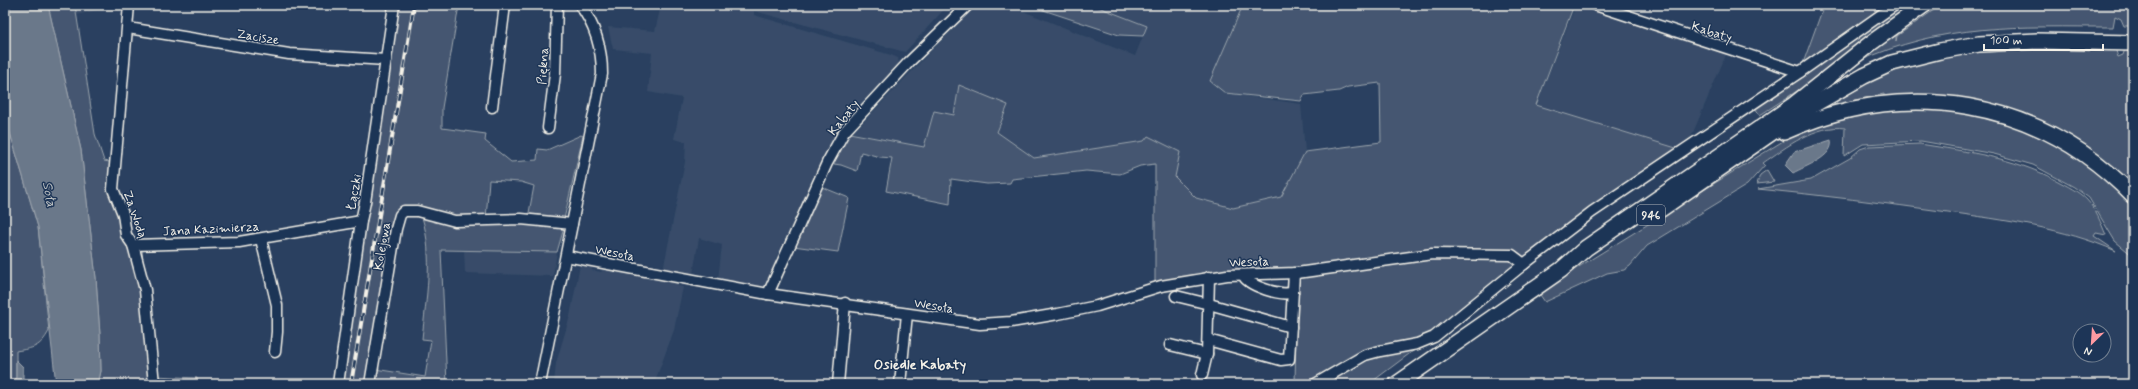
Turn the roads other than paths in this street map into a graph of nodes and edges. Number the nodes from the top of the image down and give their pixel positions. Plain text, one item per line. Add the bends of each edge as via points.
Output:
1 (129, 5) edge
2 (394, 5) edge
3 (505, 5) edge
4 (556, 5) edge
5 (580, 5) edge
6 (968, 5) edge
7 (1595, 5) edge
8 (1895, 5) edge
9 (1924, 5) edge
10 (128, 28) junction
11 (2127, 38) edge
12 (386, 60) junction
13 (1800, 72) junction
14 (1792, 106) junction
15 (492, 107) dead end
16 (548, 128) dead end
17 (1738, 158) junction
18 (2133, 196) edge
19 (361, 221) junction
20 (572, 224) junction
21 (261, 240) junction
22 (132, 244) junction
23 (566, 256) junction
24 (1524, 264) junction
25 (1561, 270) junction
26 (1295, 273) junction
27 (1243, 274) junction
28 (1209, 277) junction
29 (1293, 292) junction
30 (768, 294) junction
31 (1176, 296) dead end
32 (845, 303) junction
33 (1209, 304) junction
34 (906, 314) junction
35 (1291, 327) junction
36 (1208, 340) junction
37 (1170, 345) dead end
38 (275, 352) dead end
39 (1207, 354) junction
40 (1202, 375) dead end
41 (154, 384) edge
42 (338, 384) edge
43 (370, 384) edge
44 (540, 384) edge
45 (838, 384) edge
46 (900, 384) edge
47 (1315, 384) edge
48 (1397, 384) edge

1 - 10 street, Za Wodą
2 - 12 street, Łączki
3 - 15 street
4 - 16 street, Piękna via 555,74
5 - 20 street via 590,20 599,43 602,74
6 - 30 street, Kabaty via 906,65 844,132 827,163
7 - 13 street, Kabaty
8 - 13 street
9 - 14 highway via 1871,43
10 - 12 street, Zacisze via 296,54
10 - 22 street, Za Wodą via 113,189 123,214 126,234
11 - 14 highway via 2017,32 1954,37 1888,55
11 - 17 highway via 1979,44 1898,62 1835,91 1771,132
12 - 19 street, Łączki
13 - 24 street via 1592,212
14 - 25 highway, 946 via 1586,248
17 - 18 highway via 1807,122 1848,109 1897,102 1945,103 1992,111 2039,128 2082,151 2113,175
17 - 25 highway, 946
19 - 21 street, Jana Kazimierza
19 - 42 street, Łączki
20 - 23 street
20 - 43 street, Kolejowa via 521,220 455,221 417,211 404,211 400,215 396,229
21 - 22 street, Jana Kazimierza
21 - 38 street via 277,305
22 - 41 street, Za Wodą via 146,297
23 - 30 street, Wesoła
23 - 44 street
24 - 26 street, Wesoła via 1518,258 1503,254 1432,254
24 - 47 street via 1434,337 1417,344 1365,356
25 - 48 highway, 946
26 - 27 street, Wesoła
26 - 29 street
27 - 28 street, Wesoła
27 - 29 street via 1248,282 1283,294
28 - 33 street
28 - 34 street, Wesoła via 1161,286 1097,306 1011,322 980,324
29 - 35 street
30 - 32 street, Wesoła
31 - 33 street
32 - 34 street, Wesoła
32 - 45 street
33 - 35 street
33 - 36 street
34 - 46 street
35 - 36 street via 1290,356 1286,361
36 - 39 street
37 - 39 street
39 - 40 street

